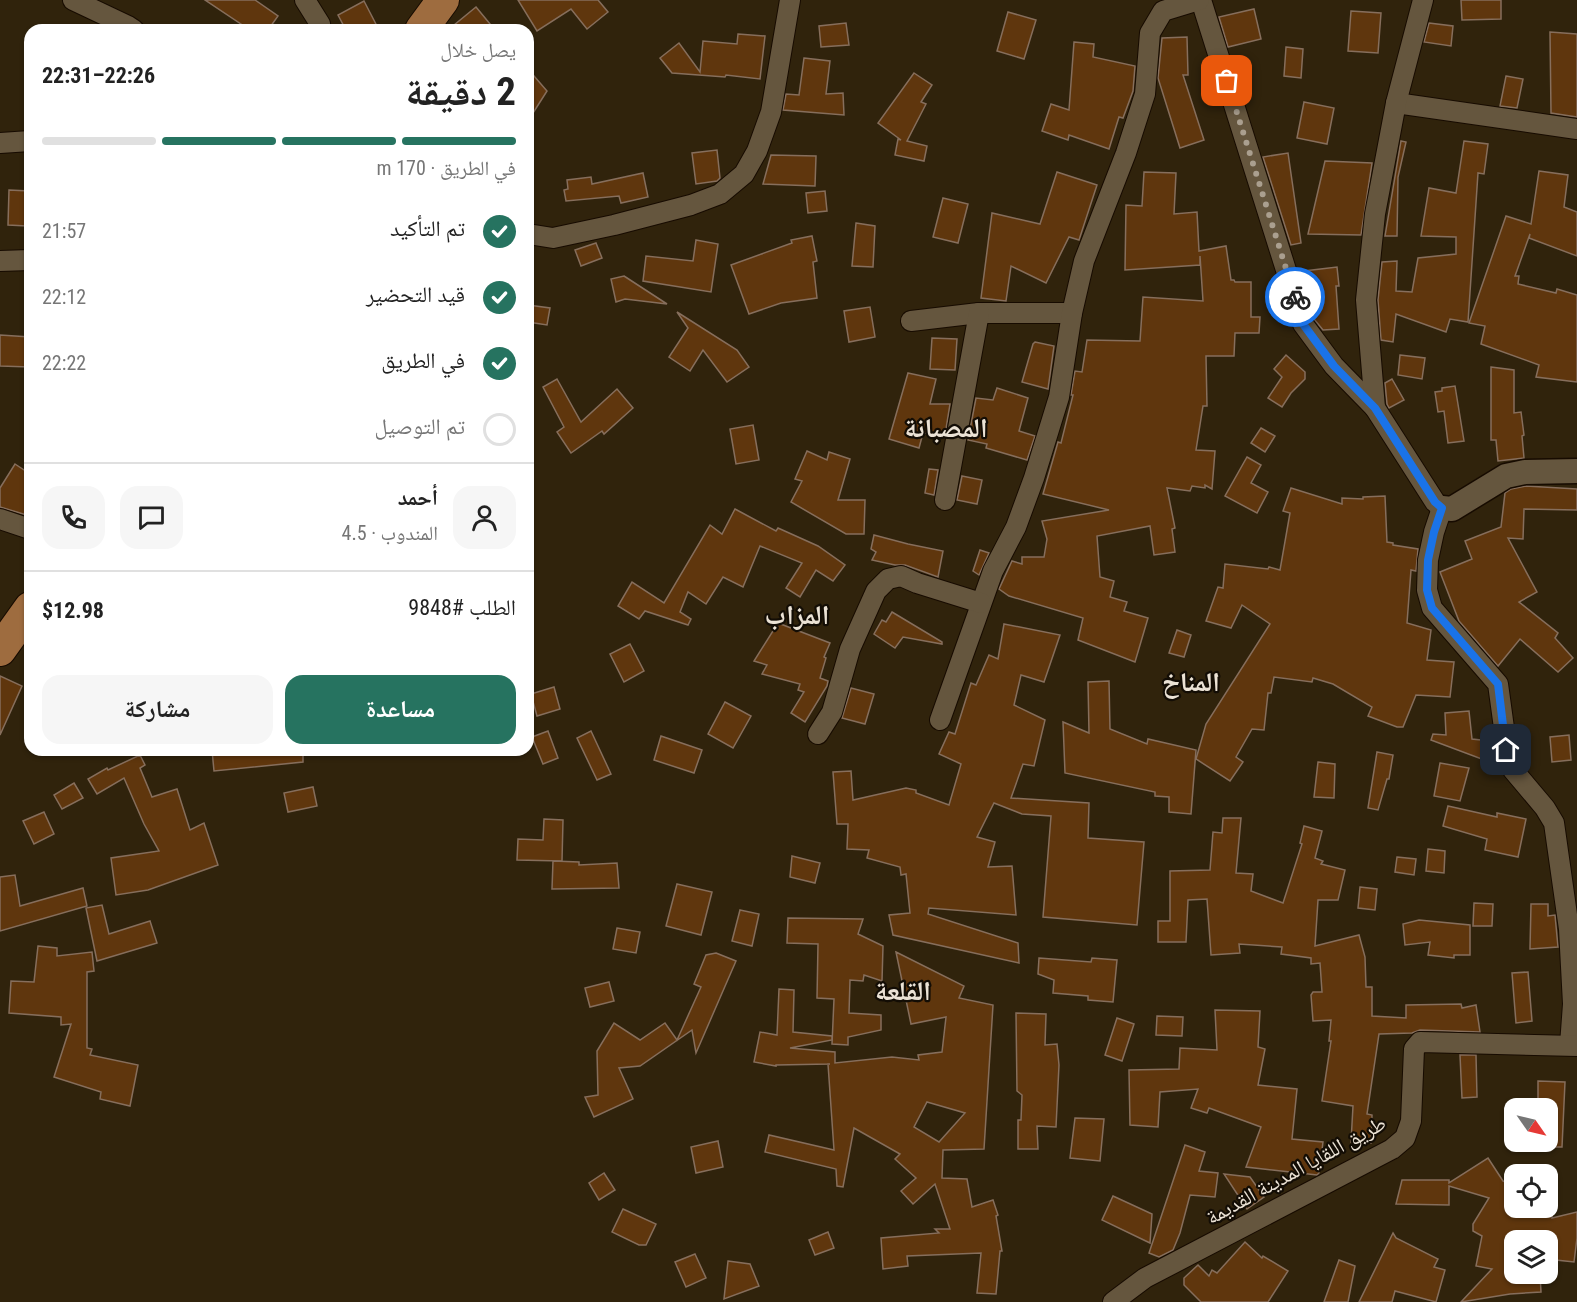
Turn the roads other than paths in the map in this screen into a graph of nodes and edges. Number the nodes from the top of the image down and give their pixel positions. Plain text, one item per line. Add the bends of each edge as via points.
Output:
1 (73, 0) edge
2 (305, 0) edge
3 (444, 0) edge
4 (790, 0) edge
5 (1200, 0) edge
6 (1423, 0) edge
7 (124, 24) edge
8 (320, 24) edge
9 (426, 24) edge
10 (1396, 103) junction
11 (1577, 129) edge
12 (24, 141) edge
13 (0, 143) edge
14 (534, 235) edge
15 (24, 260) edge
16 (0, 261) edge
17 (979, 313) junction
18 (1071, 313) junction
19 (911, 321) dead end
20 (1375, 408) junction
21 (1577, 471) edge
22 (945, 500) dead end
23 (1442, 508) junction
24 (0, 519) edge
25 (24, 527) edge
26 (981, 603) junction
27 (24, 616) edge
28 (0, 650) edge
29 (940, 720) dead end
30 (818, 734) dead end
31 (1574, 1045) edge
32 (1113, 1302) edge

1 - 7 street
2 - 8 street
3 - 9 main road
4 - 14 street via 771,112 744,174 720,194 691,205 553,238
5 - 18 street via 1163,11 1150,33 1146,94 1084,261
5 - 20 street via 1303,324 1334,366
6 - 10 street
10 - 11 street
10 - 20 street via 1376,214 1366,300
12 - 13 street
15 - 16 street
17 - 18 street
17 - 19 street
17 - 22 street
18 - 26 street via 1059,397 1016,527
20 - 23 street
21 - 23 street via 1506,476 1452,509
23 - 31 street via 1428,560 1427,590 1432,608 1498,684 1512,770 1554,823 1569,929
24 - 25 street
26 - 29 street
26 - 30 street via 901,576 888,579 876,591 850,649 832,712
27 - 28 main road
31 - 32 street, طريق اللقايا المدينة القديمة via 1420,1042 1414,1049 1411,1121 1405,1138 1392,1149 1145,1278

